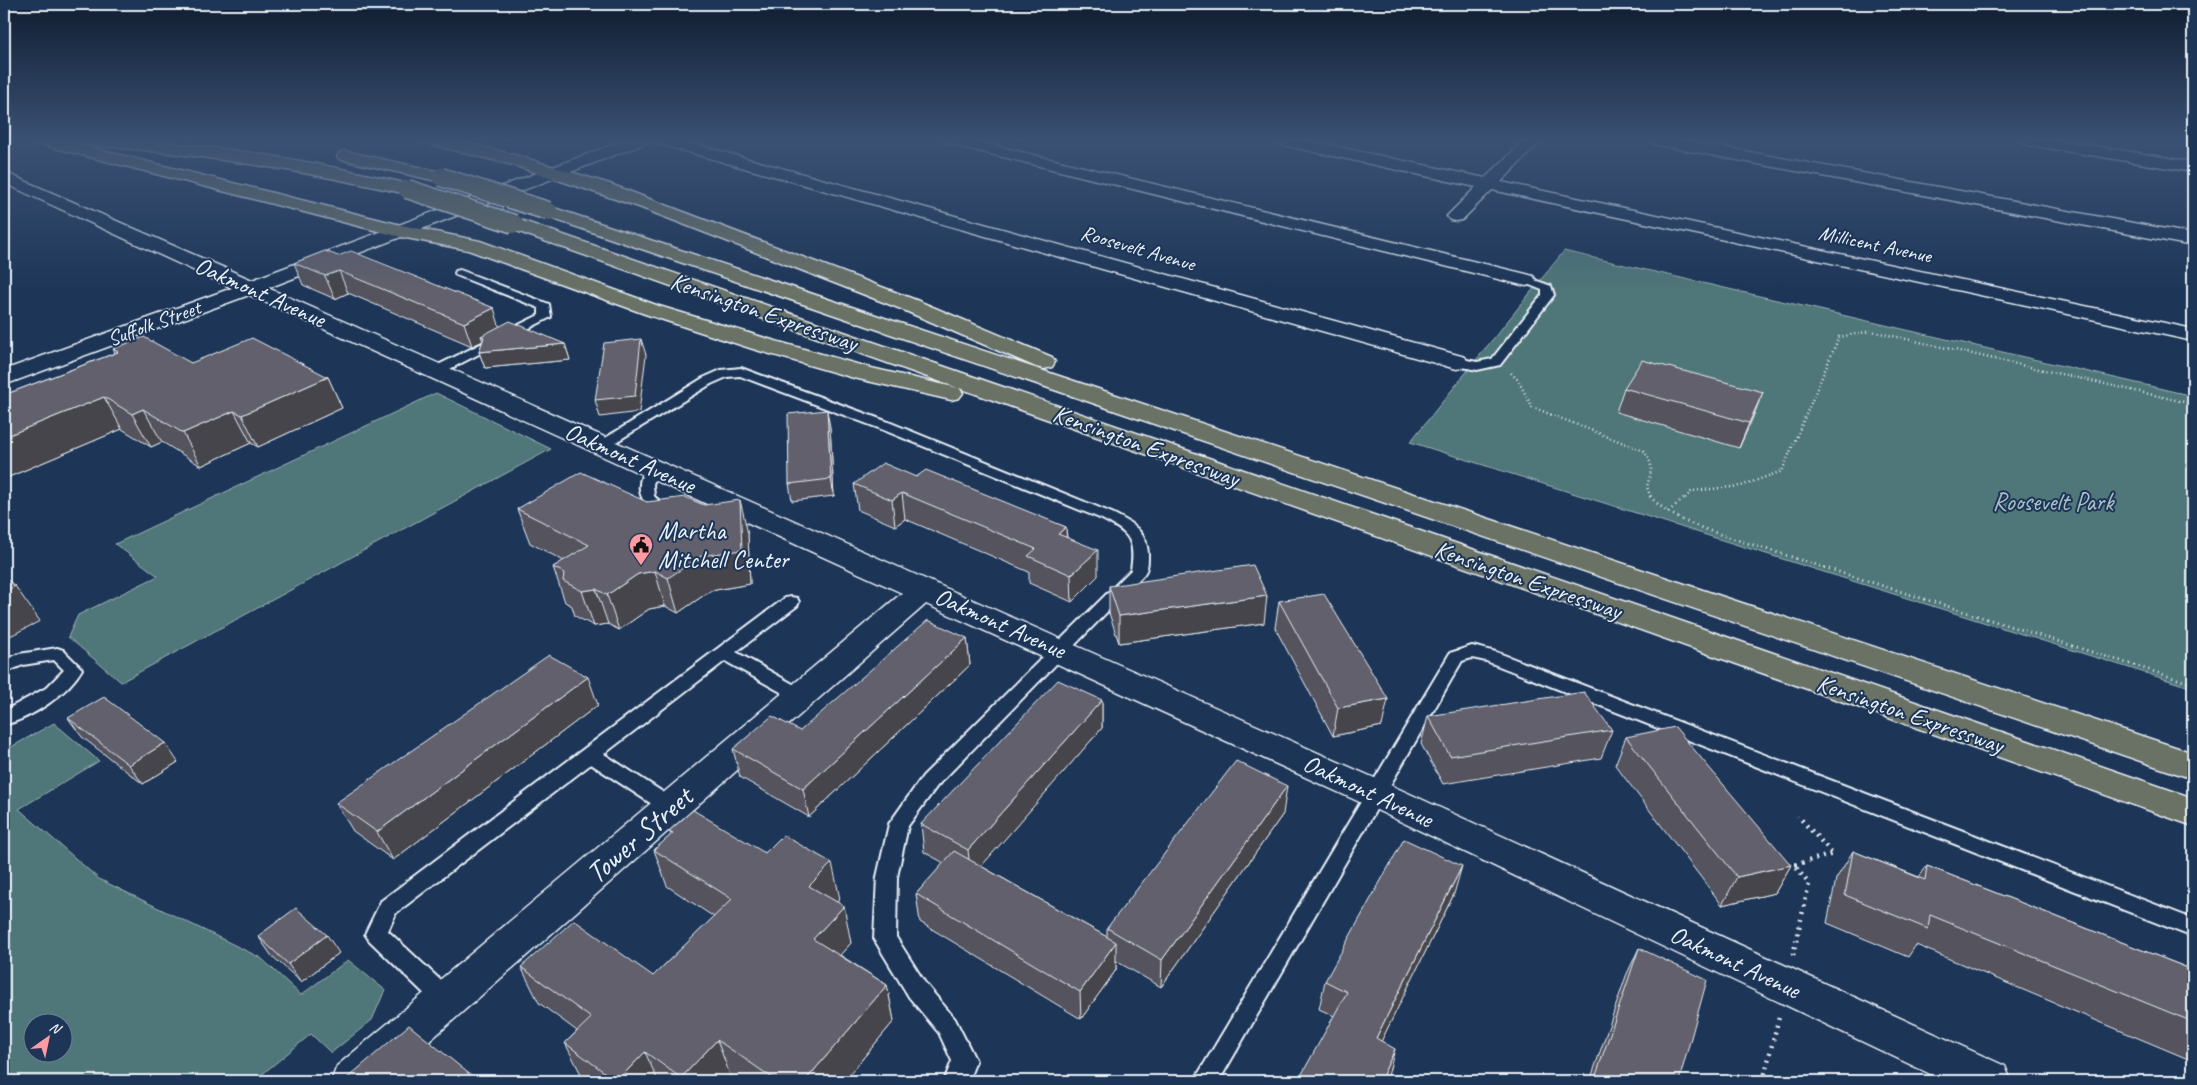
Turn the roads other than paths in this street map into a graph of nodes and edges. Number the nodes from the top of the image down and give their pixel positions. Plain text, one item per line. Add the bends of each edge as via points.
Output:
1 (34, 191) edge
2 (241, 191) edge
3 (412, 191) edge
4 (484, 191) edge
5 (507, 191) edge
6 (614, 191) edge
7 (843, 191) edge
8 (1160, 191) edge
9 (1482, 191) edge
10 (1520, 191) edge
11 (1929, 191) edge
12 (1456, 216) dead end
13 (401, 231) junction
14 (2193, 240) edge
15 (460, 273) dead end
16 (1526, 280) joint
17 (250, 288) junction
18 (2193, 335) edge
19 (1457, 362) joint
20 (436, 371) junction
21 (4, 378) edge
22 (1156, 415) junction
23 (1086, 424) junction
24 (601, 445) junction
25 (652, 468) junction
26 (688, 514) edge
27 (925, 589) junction
28 (791, 602) dead end
29 (1061, 651) junction
30 (724, 653) junction
31 (4, 668) edge
32 (801, 696) junction
33 (4, 719) edge
34 (590, 754) junction
35 (2193, 766) edge
36 (1376, 794) junction
37 (672, 807) junction
38 (2193, 812) edge
39 (2193, 928) edge
40 (446, 1000) junction
41 (352, 1081) edge
42 (956, 1081) edge
43 (1206, 1081) edge
44 (1990, 1081) edge

1 - 17 street, Oakmont Avenue
2 - 13 highway
3 - 23 highway, Kensington Expressway, bridge
4 - 22 highway, Kensington Expressway, bridge
5 - 13 street, Suffolk Street
6 - 22 highway via 982,333
7 - 19 street, Roosevelt Avenue
8 - 16 street
9 - 12 street
10 - 18 street, Millicent Avenue
11 - 14 street
13 - 17 street, Suffolk Street
13 - 23 highway via 473,246 652,310 862,373
15 - 20 lane via 545,306 545,316
16 - 19 lane via 1547,288 1548,295 1496,362 1477,366
17 - 20 street, Oakmont Avenue
17 - 21 street, Suffolk Street
20 - 24 street, Oakmont Avenue
22 - 35 highway, Kensington Expressway
23 - 38 highway, Kensington Expressway
24 - 25 street, Oakmont Avenue
24 - 29 lane via 707,381 725,373 741,372 886,426 1132,528 1139,541 1139,571
25 - 26 lane via 644,484 648,498 659,508
25 - 27 street, Oakmont Avenue via 723,509
27 - 29 street, Oakmont Avenue
27 - 32 street, Tower Street
28 - 30 lane
29 - 36 street, Oakmont Avenue
29 - 42 lane via 930,781 899,824 887,877 885,939 917,990 947,1026 964,1061
30 - 32 lane
30 - 34 lane
31 - 33 lane via 19,660 56,654 74,668 68,680 56,691
32 - 37 street, Tower Street
34 - 37 lane
34 - 40 lane via 388,907 376,934
36 - 39 lane via 1456,656 1472,652 1490,656
36 - 43 lane
36 - 44 street, Oakmont Avenue
37 - 40 street, Tower Street
40 - 41 street, Tower Street

